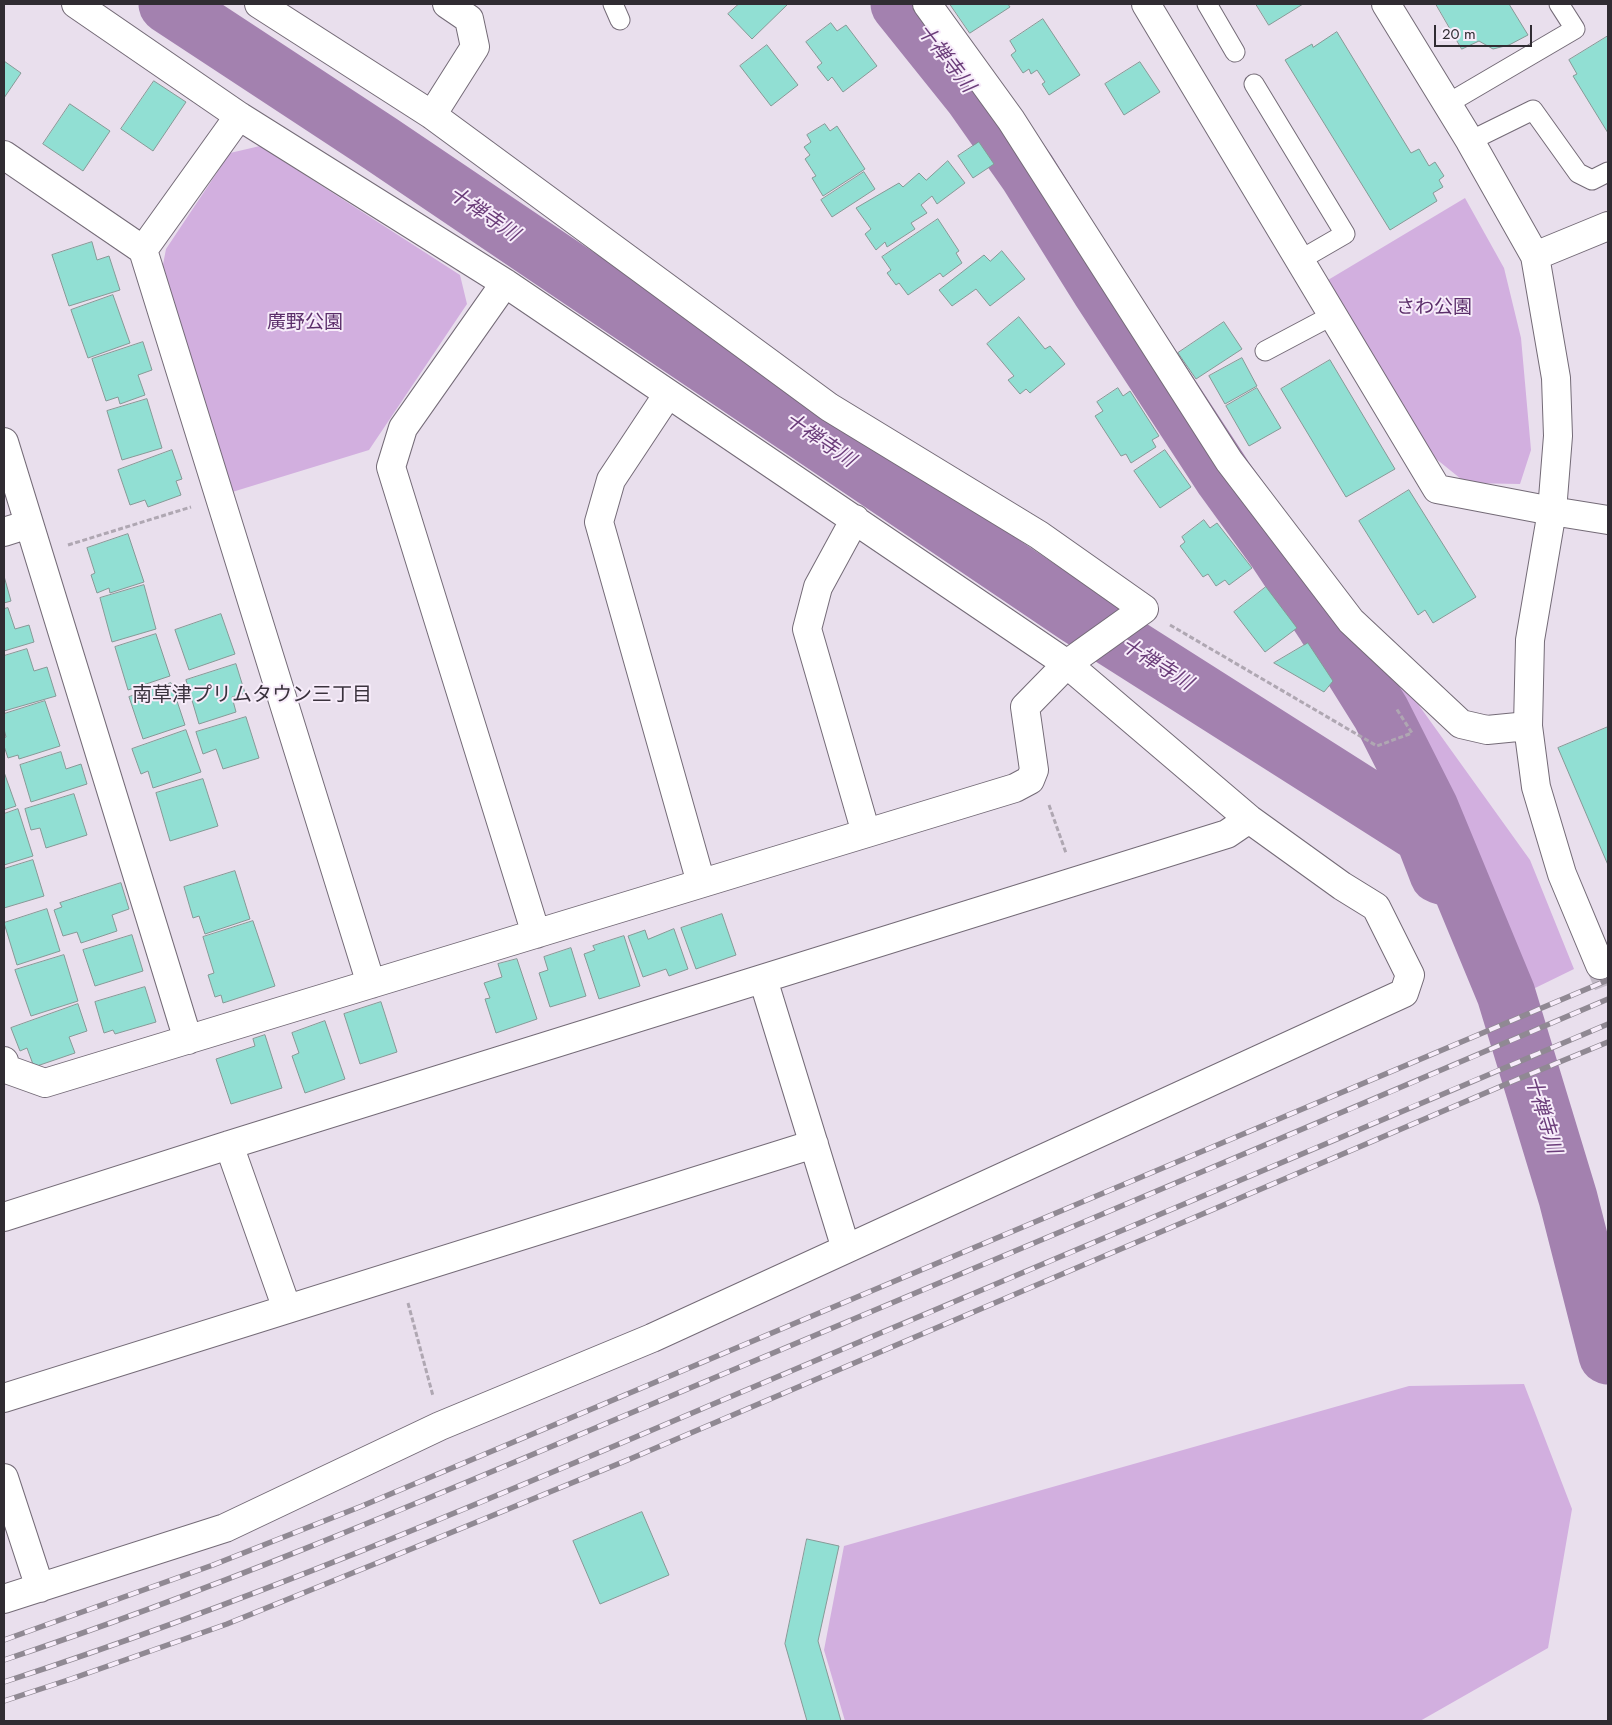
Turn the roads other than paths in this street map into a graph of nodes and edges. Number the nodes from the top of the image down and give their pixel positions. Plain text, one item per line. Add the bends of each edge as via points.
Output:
1 (76, 4) edge
2 (259, 4) edge
3 (447, 4) edge
4 (927, 4) edge
5 (1146, 4) edge
6 (1207, 4) edge
7 (1386, 4) edge
8 (1559, 4) edge
9 (1235, 52) dead end
10 (1254, 84) dead end
11 (1447, 104) junction
12 (432, 115) junction
13 (239, 116) junction
14 (1470, 141) junction
15 (4, 155) edge
16 (1608, 172) edge
17 (1608, 226) edge
18 (142, 250) junction
19 (1535, 256) junction
20 (1300, 260) junction
21 (505, 283) junction
22 (1333, 315) junction
23 (1265, 352) dead end
24 (668, 394) junction
25 (4, 442) edge
26 (1552, 511) junction
27 (855, 519) junction
28 (1608, 520) edge
29 (16, 528) edge
30 (1067, 664) junction
31 (1528, 726) junction
32 (1249, 820) junction
33 (866, 833) junction
34 (701, 883) junction
35 (536, 934) junction
36 (1600, 965) tunnel mouth
37 (762, 979) junction
38 (371, 984) junction
39 (188, 1040) junction
40 (4, 1061) edge
41 (814, 1144) junction
42 (229, 1145) junction
43 (4, 1217) edge
44 (846, 1249) junction
45 (286, 1309) junction
46 (4, 1398) edge
47 (4, 1478) edge
48 (40, 1588) junction
49 (4, 1599) edge

1 - 13 street
2 - 12 street
3 - 12 street via 469,19 475,47
4 - 31 street via 1016,128 1229,461 1351,621 1461,724 1487,730
5 - 20 street
6 - 9 lane
7 - 11 street
8 - 11 lane via 1575,29
10 - 20 lane via 1345,234
11 - 14 street
12 - 30 street via 829,407 1039,535 1144,609
13 - 18 street
13 - 21 street
14 - 16 lane via 1533,110 1578,173 1592,180
14 - 19 street
15 - 18 street
17 - 19 street
18 - 38 street
19 - 26 street via 1556,378 1558,436
20 - 22 street
21 - 24 street
21 - 35 street via 403,428 391,467
22 - 23 lane
22 - 26 street via 1437,489
24 - 27 street
24 - 34 street via 611,480 599,522
25 - 29 street
26 - 28 street
26 - 31 street via 1530,640
27 - 30 street
27 - 33 street via 818,587 806,629
29 - 39 street via 38,554
30 - 32 street
30 - 33 street via 1025,707 1034,770 1030,780 1015,788
31 - 36 street via 1536,787 1562,874
32 - 37 street via 1227,834
32 - 44 street via 1376,908 1410,975 1404,993
33 - 34 street
34 - 35 street
35 - 38 street
37 - 41 street
37 - 42 street
38 - 39 street
39 - 40 street via 45,1084 6,1069
41 - 44 street
41 - 45 street
42 - 43 street
42 - 45 street
44 - 48 street via 652,1338 440,1426 225,1528
45 - 46 street
47 - 48 street
48 - 49 street

